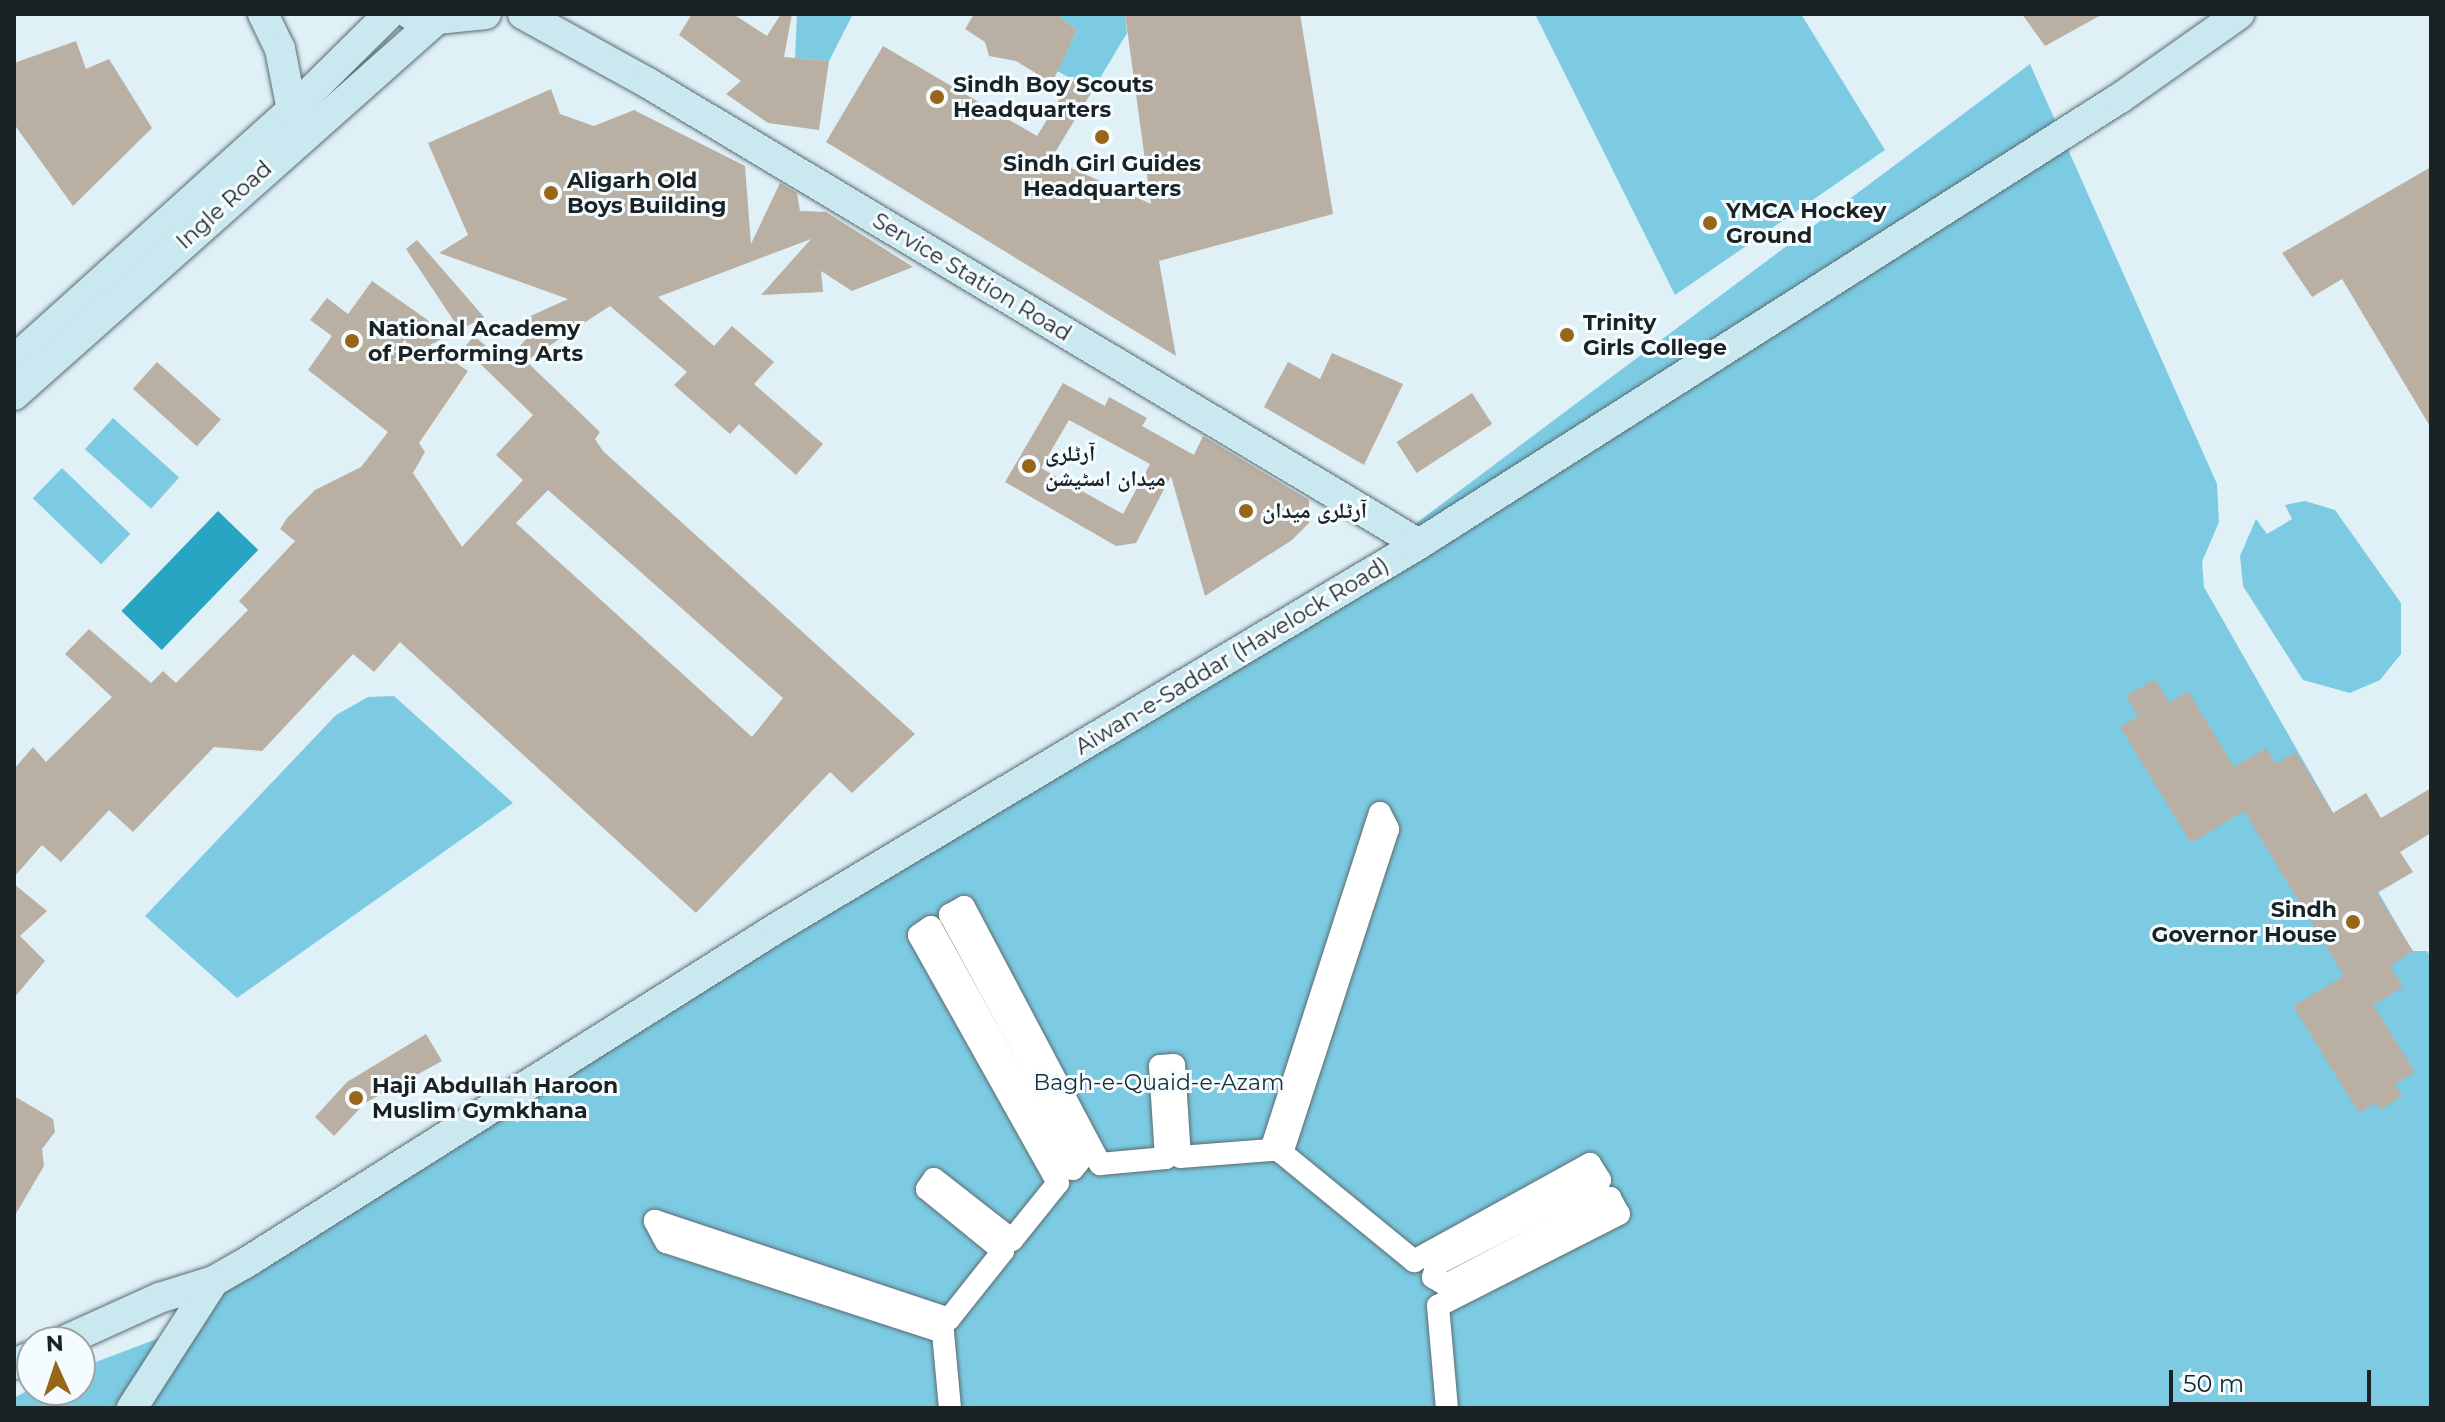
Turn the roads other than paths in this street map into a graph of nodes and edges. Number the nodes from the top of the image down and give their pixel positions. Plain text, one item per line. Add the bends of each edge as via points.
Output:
1 (263, 14) edge
2 (389, 14) edge
3 (486, 14) edge
4 (523, 14) edge
5 (2239, 14) edge
6 (423, 16) edge
7 (292, 110) junction
8 (14, 360) edge
9 (14, 395) edge
10 (1419, 544) junction
11 (214, 1281) junction
12 (96, 1327) edge
13 (132, 1408) edge
14 (950, 1408) edge
15 (1447, 1408) edge

1 - 7 main road via 280,49
2 - 7 main road, Ingle Road
3 - 6 main road
4 - 10 main road, Service Station Road via 648,83
5 - 10 main road, Aiwan-e-Saddar (Havelock Road) via 2120,98
6 - 9 main road, Ingle Road
7 - 8 main road, Ingle Road
10 - 11 main road, Aiwan-e-Saddar (Havelock Road) via 780,926
11 - 12 main road, Aiwan-e-Saddar (Havelock Road)
11 - 13 main road, Aiwan-e-Saddar (Havelock Road)
14 - 15 street via 943,1332 666,1242 655,1221 949,1319 1003,1251 927,1189 934,1179 1012,1240 1058,1183 919,935 931,927 1063,1167 1073,1169 1082,1158 950,915 964,907 1100,1164 1166,1158 1160,1066 1174,1065 1180,1157 1271,1150 1380,813 1388,829 1282,1153 1414,1261 1590,1164 1600,1180 1437,1264 1433,1277 1446,1285 1610,1198 1619,1214 1438,1306

